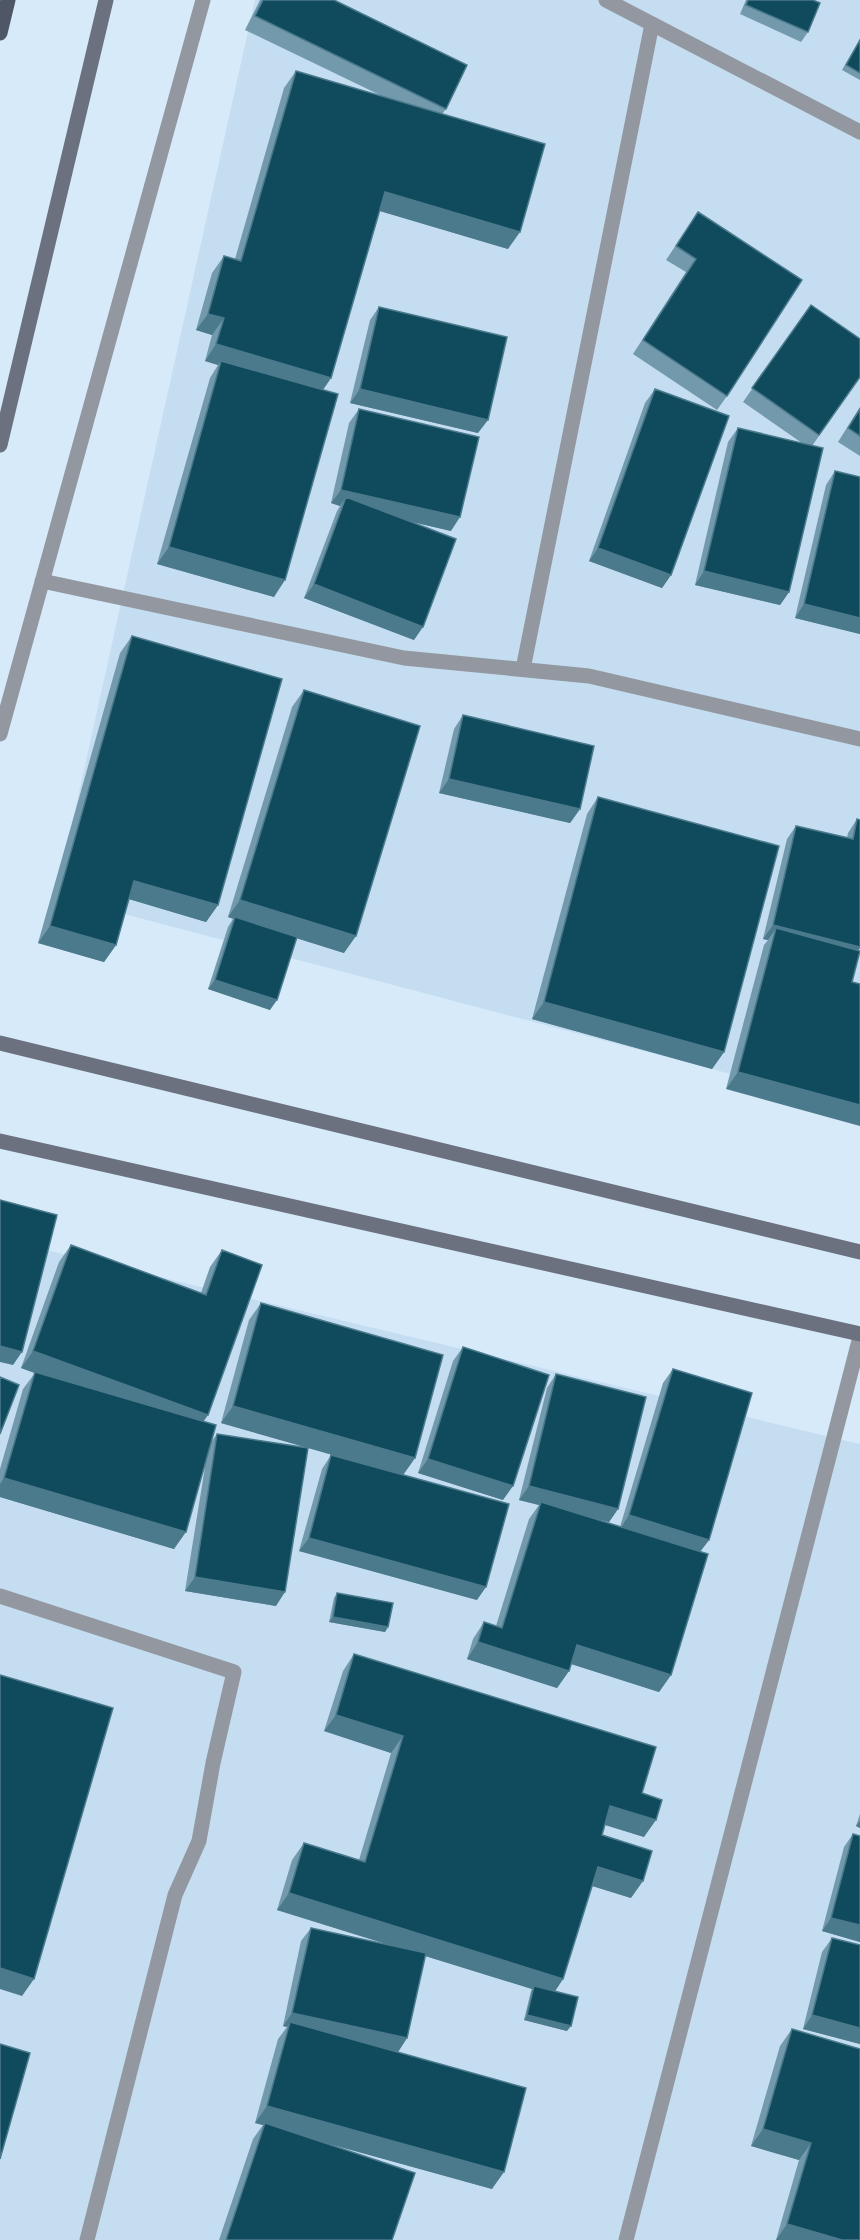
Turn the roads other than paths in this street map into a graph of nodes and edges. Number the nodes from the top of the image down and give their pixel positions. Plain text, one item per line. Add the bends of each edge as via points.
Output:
1 (8, 0) edge
2 (106, 0) edge
3 (202, 0) edge
4 (606, 0) edge
5 (652, 24) junction
6 (0, 33) edge
7 (860, 132) edge
8 (0, 445) edge
9 (42, 581) junction
10 (523, 669) junction
11 (0, 734) edge
12 (860, 739) edge
13 (0, 1043) edge
14 (0, 1141) edge
15 (860, 1252) edge
16 (860, 1335) edge
17 (0, 1596) edge
18 (87, 2240) edge
19 (626, 2240) edge

1 - 6 main road
2 - 8 street
3 - 9 street
4 - 5 street
5 - 7 street
5 - 10 street
9 - 10 street via 405,658
9 - 11 street
10 - 12 street via 589,676
13 - 15 street
14 - 16 street
16 - 19 street
17 - 18 street via 234,1672 199,1841 175,1896

